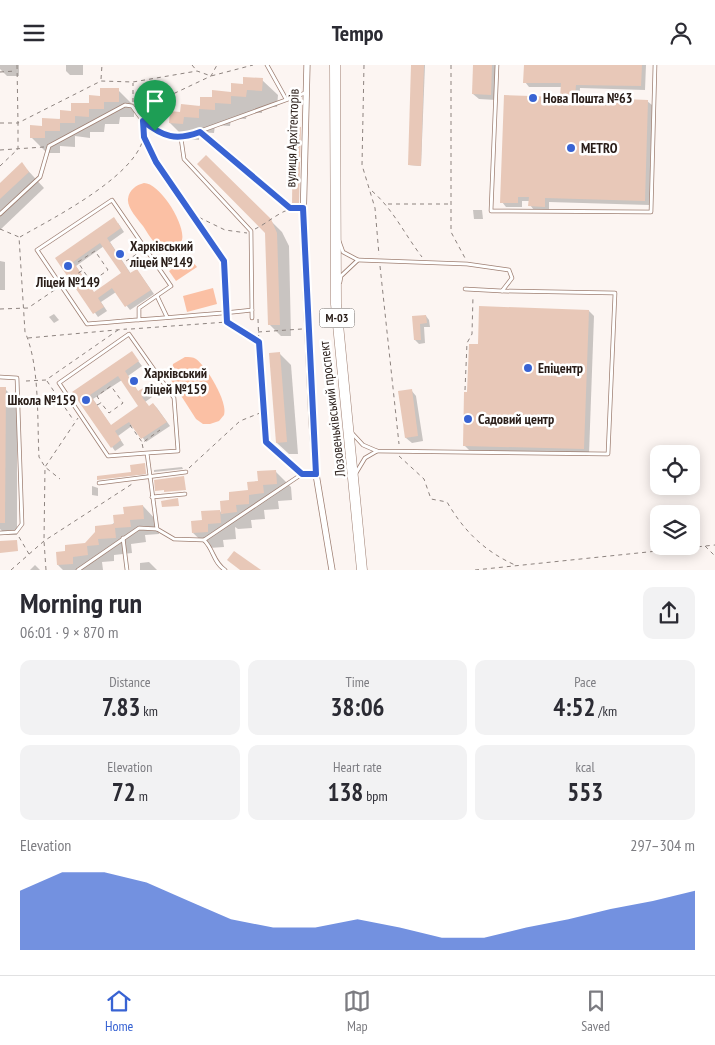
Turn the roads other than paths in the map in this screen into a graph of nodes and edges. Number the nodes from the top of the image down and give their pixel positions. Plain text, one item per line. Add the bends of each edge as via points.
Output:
1 (267, 65) edge
2 (307, 65) edge
3 (335, 65) edge
4 (497, 65) edge
5 (655, 65) edge
6 (306, 92) junction
7 (286, 99) junction
8 (182, 139) junction
9 (335, 204) junction
10 (0, 214) edge
11 (358, 260) junction
12 (465, 289) dead end
13 (502, 291) junction
14 (157, 296) junction
15 (252, 310) junction
16 (167, 317) junction
17 (252, 318) road end
18 (139, 320) junction
19 (338, 334) junction
20 (259, 351) road end
21 (0, 377) edge
22 (348, 428) junction
23 (378, 451) junction
24 (146, 454) junction
25 (186, 472) road end
26 (302, 474) junction
27 (316, 474) junction
28 (354, 476) junction
29 (150, 477) junction
30 (99, 483) dead end
31 (185, 494) dead end
32 (152, 497) junction
33 (157, 529) junction
34 (0, 533) edge
35 (123, 538) junction
36 (204, 540) junction
37 (78, 570) edge
38 (127, 570) edge
39 (225, 570) edge
40 (332, 570) edge
41 (362, 570) edge

1 - 7 lane
2 - 6 street, вулиця Архітекторів
3 - 9 highway, Лозовеньківський проспект / М-03
4 - 5 lane via 491,211 652,213
6 - 7 lane
6 - 27 street, вулиця Архітекторів via 303,208
7 - 8 lane
8 - 10 lane via 155,131 143,121 133,104 125,105 49,146 40,177
8 - 15 lane via 184,159 251,231
9 - 11 lane via 343,252
9 - 19 highway, Лозовеньківський проспект / М-03
11 - 13 lane via 467,263 509,270 512,278
11 - 19 lane via 341,275
12 - 13 lane
13 - 23 lane via 615,293 608,453
14 - 16 lane
14 - 18 lane via 139,308
14 - 18 lane via 171,286 112,200 37,250 87,324
15 - 16 lane
15 - 17 lane
16 - 18 lane
19 - 22 highway, Лозовеньківський проспект / М-03
20 - 26 lane via 266,442
21 - 34 lane via 17,377 22,524 16,532
22 - 23 lane via 363,445
22 - 28 highway, Лозовеньківський проспект / М-03
23 - 28 lane via 365,459
24 - 24 lane via 178,451 174,398 129,334 59,383 108,456
24 - 29 lane
25 - 29 lane
26 - 27 lane
26 - 36 lane
27 - 40 street, вулиця Архітекторів
28 - 41 highway, Лозовеньківський проспект / М-03
29 - 30 lane
29 - 32 lane
31 - 32 lane
32 - 33 lane
33 - 35 lane via 139,528
33 - 36 lane via 174,539
35 - 37 lane
35 - 38 lane
36 - 39 lane via 211,548 216,563

